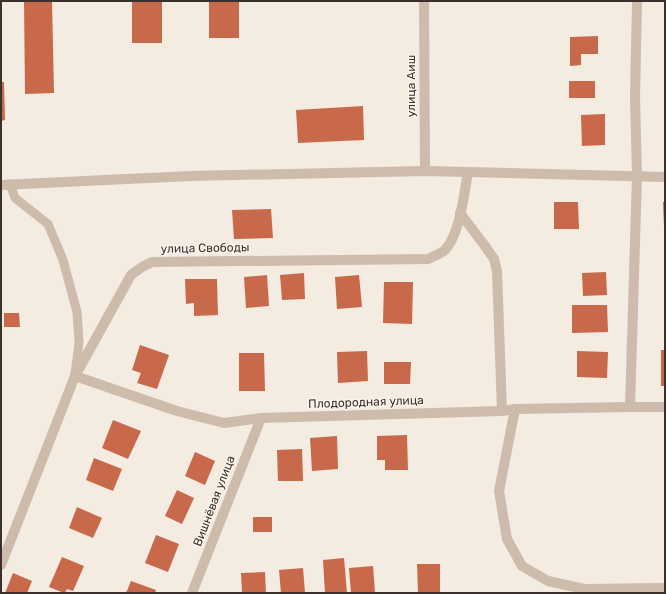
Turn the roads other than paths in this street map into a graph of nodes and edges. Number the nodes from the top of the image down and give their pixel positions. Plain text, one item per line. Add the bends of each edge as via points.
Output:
1 (424, 1) edge
2 (636, 1) edge
3 (425, 170) junction
4 (468, 172) junction
5 (637, 176) junction
6 (665, 177) edge
7 (6, 184) edge
8 (460, 213) junction
9 (75, 376) junction
10 (630, 407) junction
11 (665, 407) edge
12 (514, 409) junction
13 (502, 411) junction
14 (261, 418) junction
15 (1, 565) edge
16 (665, 588) edge
17 (192, 593) edge

1 - 3 street, улица Аиш
2 - 5 street
3 - 4 street
3 - 7 street
4 - 5 street
4 - 8 street, улица Свободы
5 - 6 street
5 - 10 street
7 - 9 lane via 16,198 48,224 63,260 77,312 79,344
8 - 9 street, улица Свободы via 454,236 444,250 428,259 152,262 131,276
8 - 13 street via 494,259 497,271
9 - 14 street, Плодородная улица via 224,423
9 - 15 street, улица Свободы
10 - 11 street, Плодородная улица
10 - 12 street, Плодородная улица
12 - 13 street, Плодородная улица
12 - 16 street via 500,491 507,539 522,566 548,581 584,588
13 - 14 street, Плодородная улица
14 - 17 street, Вишнёвая улица

